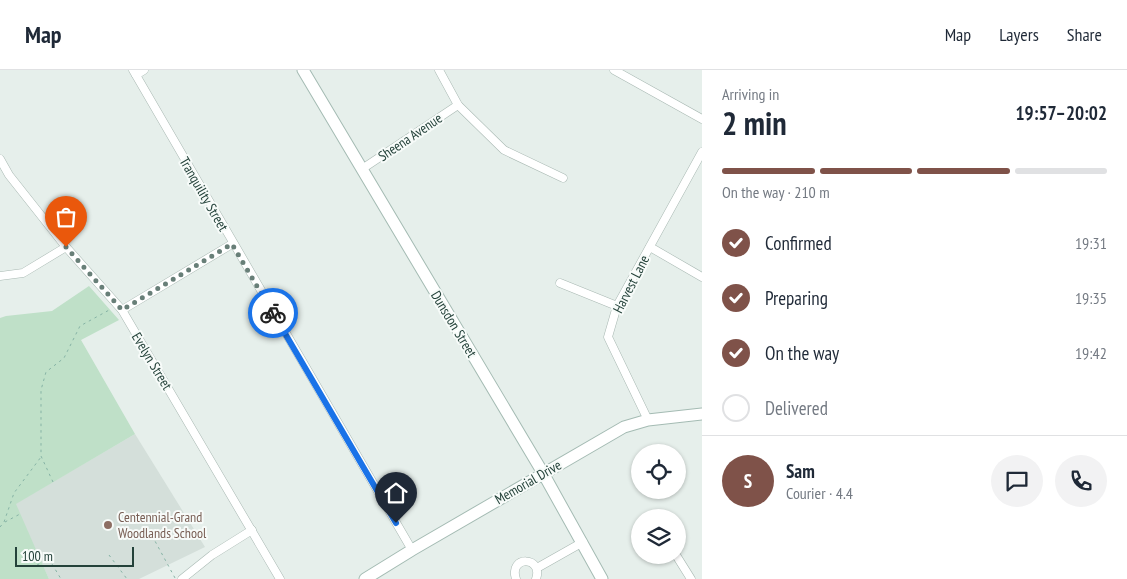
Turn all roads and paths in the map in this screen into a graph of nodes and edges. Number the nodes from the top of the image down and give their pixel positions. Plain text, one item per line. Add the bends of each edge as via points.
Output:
1 (144, 70) edge
2 (304, 70) edge
3 (439, 70) edge
4 (614, 70) edge
5 (134, 72) edge
6 (458, 105) junction
7 (702, 119) edge
8 (702, 152) edge
9 (0, 159) edge
10 (362, 169) junction
11 (9, 175) junction
12 (0, 176) edge
13 (563, 178) dead end
14 (232, 244) junction
15 (650, 246) junction
16 (66, 247) junction
17 (0, 276) edge
18 (702, 277) edge
19 (560, 283) dead end
20 (617, 306) junction
21 (120, 308) junction
22 (702, 414) edge
23 (648, 420) junction
24 (41, 456) junction
25 (543, 473) junction
26 (53, 482) dead end
27 (20, 514) dead end
28 (4, 522) junction
29 (0, 527) edge
30 (149, 530) dead end
31 (252, 530) junction
32 (583, 542) junction
33 (412, 550) junction
34 (109, 555) dead end
35 (682, 564) edge
36 (38, 565) dead end
37 (537, 568) junction
38 (61, 579) edge
39 (126, 579) edge
40 (176, 579) edge
41 (182, 579) edge
42 (280, 579) edge
43 (365, 579) edge
44 (516, 579) edge
45 (536, 579) edge
46 (602, 579) edge
47 (691, 579) edge

1 - 5 street
2 - 10 main road, Dunsdon Street
3 - 6 street
4 - 7 street
5 - 14 street, Tranquility Street
6 - 10 street, Sheena Avenue
6 - 13 street via 504,150
8 - 15 street, Harvest Lane
9 - 11 street, Evelyn Street
10 - 25 main road, Dunsdon Street
11 - 12 street
11 - 16 street, Evelyn Street
14 - 21 street
14 - 33 street, Tranquility Street
15 - 18 street
15 - 20 street, Harvest Lane
16 - 17 street via 23,273
16 - 21 street, Evelyn Street
19 - 20 street
20 - 23 street, Harvest Lane via 608,337
21 - 24 path via 80,326 64,358 46,372 41,390
21 - 31 street, Evelyn Street
22 - 23 main road, Memorial Drive
23 - 25 main road, Memorial Drive via 624,427
24 - 26 path
24 - 28 path via 14,493
25 - 32 main road, Dunsdon Street
25 - 33 main road, Memorial Drive
27 - 28 path
28 - 29 path
30 - 40 path
31 - 41 street
31 - 42 street, Evelyn Street
32 - 37 street
32 - 46 main road, Dunsdon Street
33 - 43 main road, Memorial Drive
34 - 39 path
35 - 47 street
36 - 38 path via 49,559
37 - 44 street via 529,561 518,564 514,573
37 - 45 street

